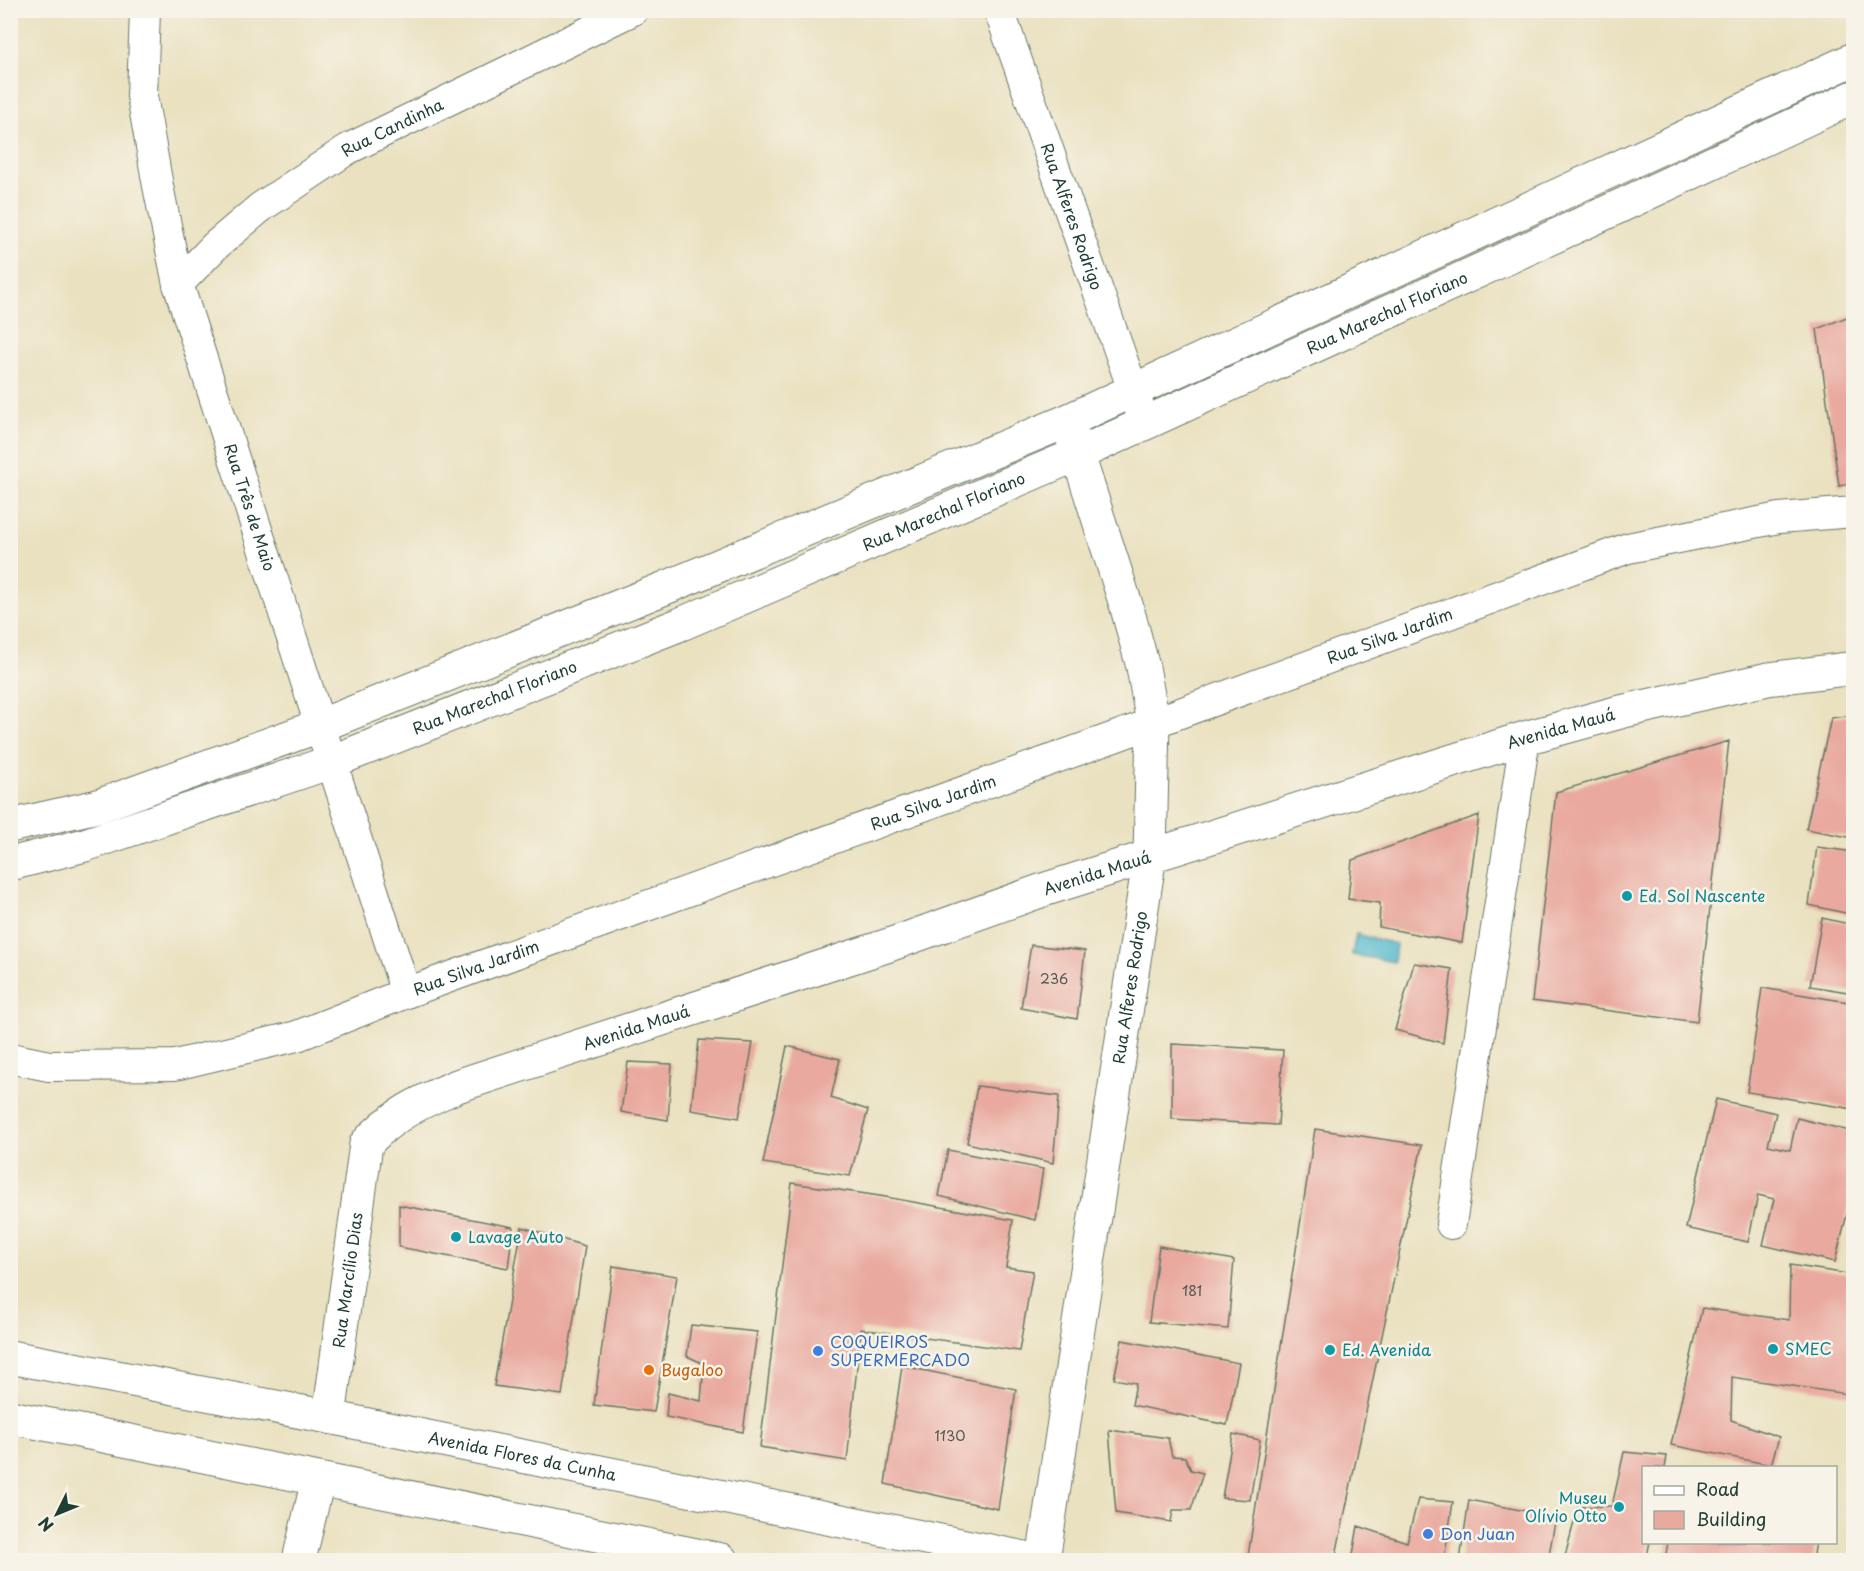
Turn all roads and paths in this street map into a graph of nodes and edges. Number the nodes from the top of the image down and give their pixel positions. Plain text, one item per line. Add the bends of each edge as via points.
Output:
1 (145, 10) edge
2 (633, 10) edge
3 (999, 10) edge
4 (1854, 59) edge
5 (1854, 97) edge
6 (1588, 183) junction
7 (1604, 214) junction
8 (178, 284) junction
9 (1132, 392) junction
10 (1067, 421) junction
11 (1145, 423) junction
12 (1078, 454) junction
13 (1854, 512) edge
14 (790, 536) junction
15 (807, 570) junction
16 (1854, 668) edge
17 (1153, 723) junction
18 (319, 726) junction
19 (1525, 738) junction
20 (331, 762) junction
21 (147, 788) junction
22 (156, 820) junction
23 (10, 826) edge
24 (1150, 855) junction
25 (10, 864) edge
26 (406, 993) junction
27 (10, 1058) edge
28 (366, 1144) joint
29 (1451, 1224) dead end
30 (10, 1357) edge
31 (10, 1417) edge
32 (329, 1417) junction
33 (318, 1480) junction
34 (298, 1560) edge
35 (721, 1560) edge
36 (1034, 1560) edge
37 (1044, 1560) edge

1 - 8 street, Rua Três de Maio via 142,96
2 - 8 street, Rua Candinha via 348,149 261,207
3 - 9 street, Rua Alferes Rodrigo
4 - 6 street, Rua Marechal Floriano
5 - 7 street, Rua Marechal Floriano
6 - 7 street
6 - 9 street, Rua Marechal Floriano
7 - 11 street, Rua Marechal Floriano
8 - 18 street, Rua Três de Maio
9 - 10 street, Rua Marechal Floriano
9 - 11 street, Rua Alferes Rodrigo
10 - 12 street, Rua Alferes Rodrigo
10 - 14 street, Rua Marechal Floriano
11 - 12 street, Rua Marechal Floriano
12 - 15 street, Rua Marechal Floriano
12 - 17 street, Rua Alferes Rodrigo via 1127,608
13 - 17 street, Rua Silva Jardim via 1779,518 1628,548
14 - 15 street
14 - 18 street, Rua Marechal Floriano
15 - 20 street, Rua Marechal Floriano
16 - 19 street, Avenida Mauá via 1768,679
17 - 24 street, Rua Alferes Rodrigo
17 - 26 street, Rua Silva Jardim
18 - 20 street, Rua Três de Maio
18 - 21 street, Rua Marechal Floriano
19 - 24 street, Avenida Mauá
19 - 29 street
20 - 22 street, Rua Marechal Floriano
20 - 26 street, Rua Três de Maio
21 - 22 street
21 - 23 street, Rua Marechal Floriano via 98,806
22 - 25 street, Rua Marechal Floriano via 85,845
24 - 28 street, Avenida Mauá via 457,1086 411,1106 379,1129
24 - 37 street, Rua Alferes Rodrigo
26 - 27 street, Rua Silva Jardim via 297,1036 175,1065 49,1066
28 - 32 street, Rua Marcílio Dias
30 - 32 street, Avenida Flores da Cunha
31 - 33 street
32 - 36 street, Avenida Flores da Cunha
33 - 34 street
33 - 35 street

